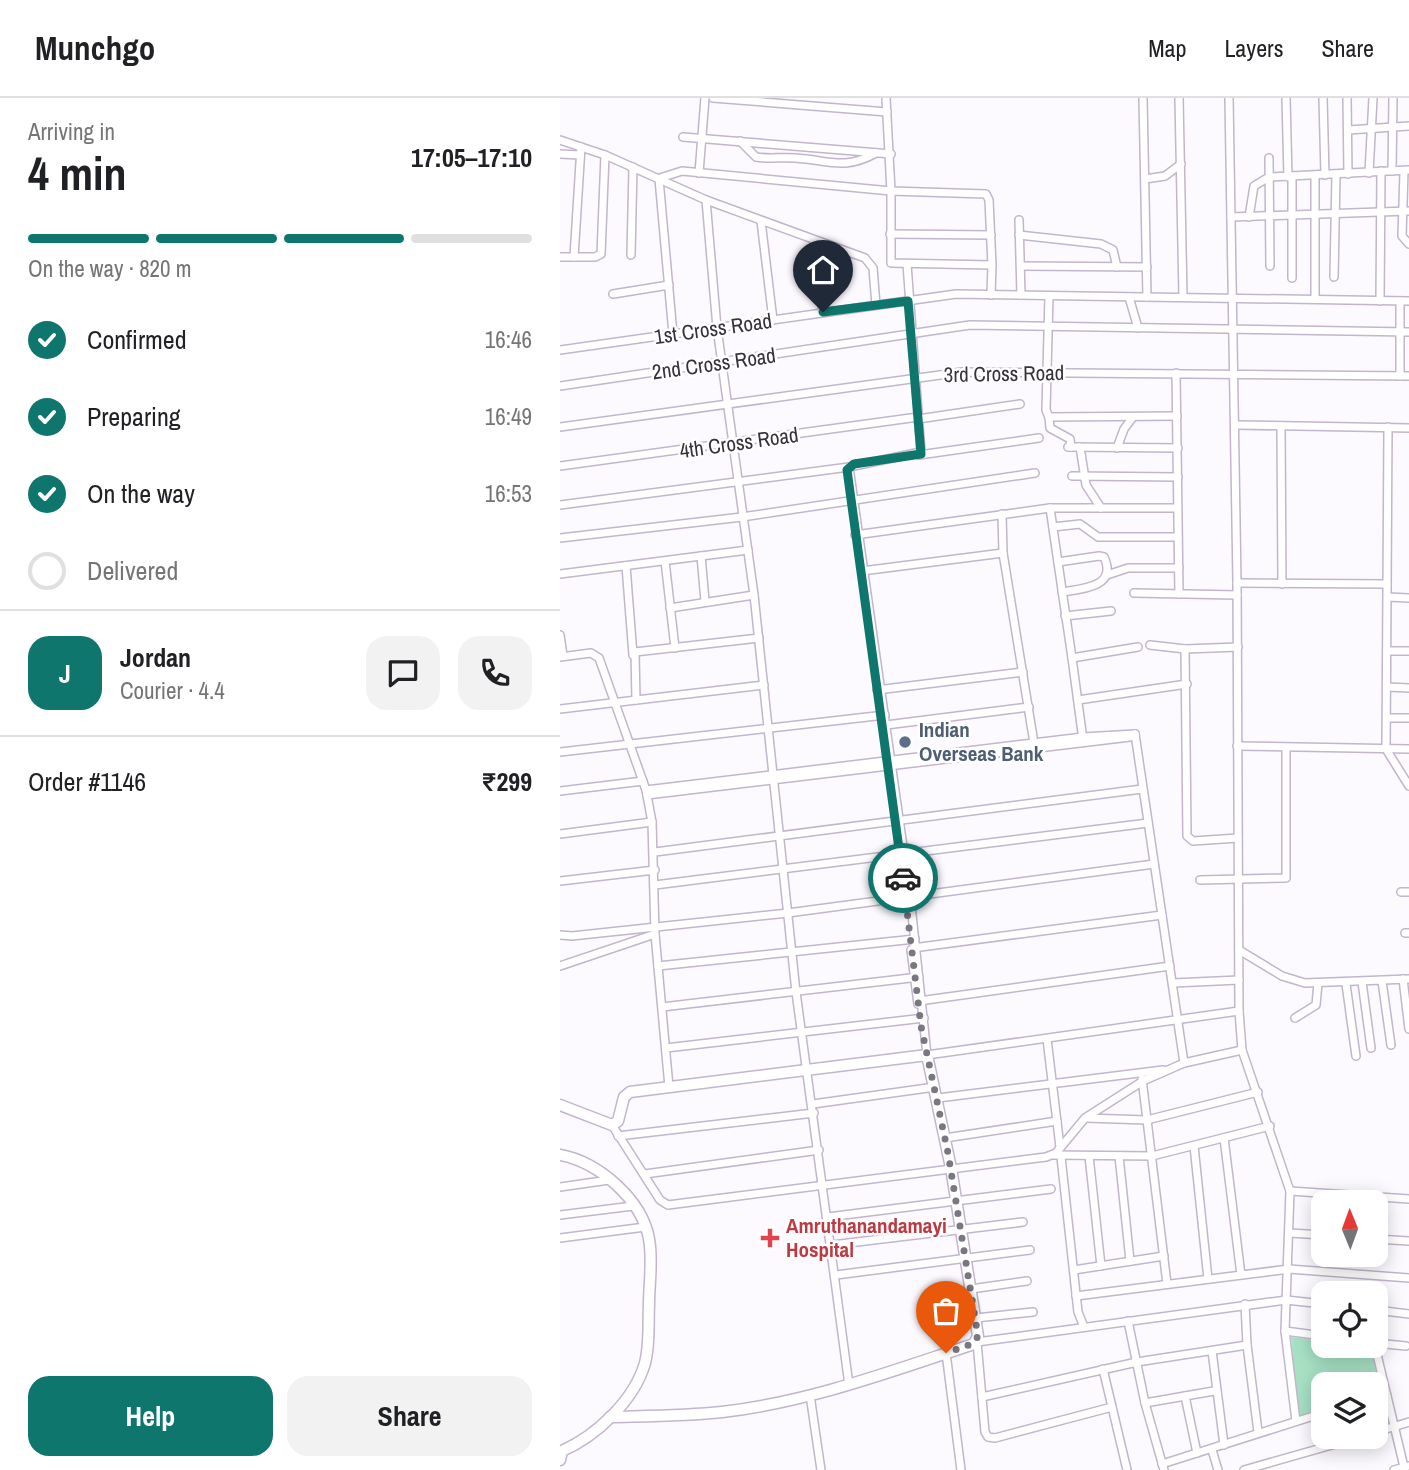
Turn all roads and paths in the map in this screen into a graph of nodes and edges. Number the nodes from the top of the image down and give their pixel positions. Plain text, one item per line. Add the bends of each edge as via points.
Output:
1 (705, 98) edge
2 (713, 98) edge
3 (886, 98) edge
4 (1143, 98) edge
5 (1179, 98) edge
6 (1229, 98) edge
7 (1286, 98) edge
8 (1322, 98) edge
9 (1347, 98) edge
10 (1373, 98) edge
11 (1393, 98) edge
12 (818, 102) edge
13 (887, 112) junction
14 (1409, 126) edge
15 (1393, 127) junction
16 (1371, 128) junction
17 (1348, 130) junction
18 (683, 137) dead end
19 (703, 138) junction
20 (560, 140) edge
21 (740, 141) junction
22 (581, 151) junction
23 (876, 153) junction
24 (560, 154) edge
25 (891, 154) junction
26 (606, 155) junction
27 (1269, 158) dead end
28 (1181, 163) junction
29 (634, 167) junction
30 (1407, 170) edge
31 (1381, 171) junction
32 (1392, 171) junction
33 (699, 173) junction
34 (1369, 173) junction
35 (1348, 174) junction
36 (1325, 175) junction
37 (1336, 175) junction
38 (1315, 176) junction
39 (1269, 177) junction
40 (1290, 177) junction
41 (659, 178) junction
42 (1145, 179) junction
43 (891, 191) junction
44 (706, 200) junction
45 (1381, 210) junction
46 (1406, 211) edge
47 (1335, 214) junction
48 (1313, 215) junction
49 (1292, 216) junction
50 (1231, 217) junction
51 (1250, 217) junction
52 (1270, 217) junction
53 (1019, 220) dead end
54 (761, 221) junction
55 (890, 234) junction
56 (991, 234) junction
57 (1019, 235) junction
58 (814, 242) junction
59 (1409, 244) edge
60 (631, 255) dead end
61 (560, 257) edge
62 (574, 257) junction
63 (907, 264) junction
64 (992, 265) junction
65 (1021, 266) junction
66 (1117, 267) junction
67 (1147, 267) junction
68 (1270, 267) dead end
69 (1334, 277) dead end
70 (1292, 278) dead end
71 (669, 285) junction
72 (613, 294) dead end
73 (991, 295) junction
74 (1021, 295) junction
75 (1048, 296) junction
76 (1129, 297) junction
77 (1183, 297) junction
78 (1147, 298) junction
79 (1233, 298) junction
80 (1315, 299) junction
81 (908, 301) junction
82 (1380, 301) junction
83 (1405, 301) edge
84 (876, 305) junction
85 (823, 312) junction
86 (773, 320) junction
87 (1047, 327) junction
88 (717, 328) junction
89 (1138, 328) junction
90 (1234, 329) junction
91 (1405, 332) edge
92 (673, 334) junction
93 (910, 334) junction
94 (560, 350) edge
95 (722, 364) junction
96 (1047, 373) junction
97 (1176, 373) junction
98 (1234, 374) junction
99 (1405, 376) edge
100 (913, 379) junction
101 (560, 386) edge
102 (728, 403) junction
103 (1020, 404) dead end
104 (1177, 416) junction
105 (1049, 417) junction
106 (1133, 417) junction
107 (918, 418) junction
108 (1236, 425) junction
109 (1281, 426) junction
110 (560, 427) edge
111 (1388, 427) junction
112 (1409, 428) edge
113 (1039, 438) dead end
114 (734, 444) junction
115 (1073, 447) junction
116 (1117, 448) junction
117 (1178, 448) junction
118 (919, 455) junction
119 (560, 466) edge
120 (849, 467) junction
121 (1035, 473) dead end
122 (1085, 475) junction
123 (1072, 476) dead end
124 (1178, 477) junction
125 (739, 481) junction
126 (853, 501) junction
127 (560, 505) edge
128 (1050, 508) junction
129 (1101, 508) junction
130 (1177, 508) junction
131 (1002, 514) junction
132 (743, 517) junction
133 (1053, 527) junction
134 (857, 535) junction
135 (1178, 537) junction
136 (560, 538) edge
137 (748, 550) junction
138 (1003, 553) junction
139 (701, 556) junction
140 (665, 561) junction
141 (1058, 562) junction
142 (626, 566) junction
143 (1179, 568) junction
144 (861, 571) junction
145 (560, 574) edge
146 (1107, 575) junction
147 (1237, 583) junction
148 (1282, 584) junction
149 (1387, 584) junction
150 (1062, 592) junction
151 (1134, 593) dead end
152 (1179, 594) junction
153 (754, 595) junction
154 (1237, 595) junction
155 (1388, 597) junction
156 (1409, 597) edge
157 (705, 601) junction
158 (670, 608) junction
159 (1111, 611) dead end
160 (1065, 616) junction
161 (560, 635) edge
162 (759, 638) junction
163 (1150, 645) dead end
164 (1138, 647) dead end
165 (675, 648) junction
166 (1238, 648) junction
167 (1185, 649) junction
168 (1387, 651) junction
169 (1409, 651) edge
170 (633, 655) junction
171 (561, 656) edge
172 (1072, 658) junction
173 (1023, 672) junction
174 (764, 684) junction
175 (1187, 684) junction
176 (1387, 687) junction
177 (1409, 688) edge
178 (879, 690) junction
179 (636, 700) junction
180 (1078, 700) junction
181 (615, 703) junction
182 (1029, 707) junction
183 (560, 709) edge
184 (882, 716) junction
185 (1387, 718) junction
186 (1409, 718) edge
187 (886, 725) junction
188 (768, 728) junction
189 (1083, 739) junction
190 (630, 743) junction
191 (1034, 743) junction
192 (1237, 746) junction
193 (1286, 749) junction
194 (1386, 749) junction
195 (1409, 749) edge
196 (560, 752) edge
197 (890, 764) junction
198 (774, 779) junction
199 (643, 781) junction
200 (1409, 786) edge
201 (1142, 789) junction
202 (560, 792) edge
203 (647, 793) junction
204 (652, 822) junction
205 (898, 822) junction
206 (1148, 823) junction
207 (560, 834) edge
208 (780, 838) junction
209 (1237, 838) junction
210 (655, 852) junction
211 (902, 855) junction
212 (1154, 864) junction
213 (655, 870) junction
214 (784, 870) junction
215 (1237, 878) junction
216 (1200, 880) dead end
217 (560, 881) edge
218 (655, 885) junction
219 (907, 896) junction
220 (788, 913) junction
221 (1162, 915) junction
222 (655, 930) junction
223 (560, 935) edge
224 (912, 939) junction
225 (913, 948) junction
226 (1239, 950) junction
227 (792, 952) junction
228 (560, 966) edge
229 (658, 966) junction
230 (1170, 966) junction
231 (917, 977) junction
232 (1406, 979) edge
233 (1239, 980) junction
234 (1382, 981) junction
235 (1362, 982) junction
236 (1173, 983) junction
237 (1318, 983) junction
238 (1346, 984) junction
239 (796, 992) junction
240 (920, 1001) junction
241 (662, 1007) junction
242 (1239, 1011) junction
243 (922, 1018) junction
244 (1295, 1018) dead end
245 (1177, 1021) junction
246 (1409, 1023) edge
247 (1409, 1029) edge
248 (803, 1033) junction
249 (1047, 1039) junction
250 (1391, 1045) dead end
251 (666, 1048) junction
252 (1371, 1048) dead end
253 (1242, 1051) junction
254 (927, 1053) junction
255 (1356, 1056) dead end
256 (1184, 1063) junction
257 (1170, 1069) junction
258 (807, 1070) junction
259 (1141, 1072) junction
260 (1143, 1081) junction
261 (1052, 1082) junction
262 (669, 1087) junction
263 (936, 1092) junction
264 (1258, 1092) junction
265 (813, 1104) junction
266 (560, 1105) edge
267 (814, 1113) junction
268 (1085, 1118) junction
269 (1147, 1120) junction
270 (1057, 1121) junction
271 (612, 1125) junction
272 (1270, 1126) junction
273 (618, 1136) junction
274 (946, 1138) junction
275 (1224, 1138) junction
276 (1194, 1146) junction
277 (1060, 1147) junction
278 (819, 1150) junction
279 (560, 1155) edge
280 (1052, 1155) junction
281 (1089, 1156) junction
282 (1119, 1156) junction
283 (1152, 1156) junction
284 (1061, 1157) junction
285 (951, 1168) junction
286 (645, 1174) junction
287 (610, 1180) junction
288 (824, 1186) junction
289 (560, 1187) edge
290 (1051, 1189) dead end
291 (1290, 1191) junction
292 (957, 1199) junction
293 (1409, 1199) edge
294 (633, 1206) junction
295 (560, 1215) edge
296 (828, 1217) junction
297 (1023, 1222) dead end
298 (645, 1227) junction
299 (962, 1230) junction
300 (1290, 1233) junction
301 (1311, 1234) edge
302 (560, 1238) edge
303 (1388, 1240) edge
304 (1409, 1241) edge
305 (832, 1245) junction
306 (1030, 1250) dead end
307 (1164, 1256) junction
308 (966, 1258) junction
309 (1130, 1261) junction
310 (1101, 1266) junction
311 (1289, 1269) junction
312 (1074, 1270) junction
313 (836, 1275) junction
314 (1241, 1275) junction
315 (1409, 1278) edge
316 (1208, 1279) junction
317 (1027, 1281) dead end
318 (1167, 1284) junction
319 (971, 1289) junction
320 (1076, 1296) junction
321 (1286, 1300) junction
322 (1311, 1303) edge
323 (1245, 1304) junction
324 (1388, 1311) edge
325 (1034, 1312) dead end
326 (1409, 1314) edge
327 (976, 1318) junction
328 (1128, 1321) junction
329 (1084, 1327) junction
330 (1285, 1331) junction
331 (1311, 1334) edge
332 (977, 1342) junction
333 (1247, 1345) junction
334 (1388, 1345) edge
335 (1406, 1346) dead end
336 (1212, 1351) junction
337 (946, 1353) junction
338 (1137, 1362) junction
339 (1103, 1369) junction
340 (849, 1385) junction
341 (1214, 1391) junction
342 (810, 1395) junction
343 (1185, 1396) junction
344 (982, 1397) junction
345 (1388, 1400) edge
346 (1145, 1403) junction
347 (1112, 1407) junction
348 (610, 1417) junction
349 (1311, 1417) edge
350 (1296, 1421) junction
351 (1409, 1422) edge
352 (1395, 1427) junction
353 (1388, 1429) edge
354 (1258, 1432) junction
355 (1223, 1445) junction
356 (1318, 1449) edge
357 (1212, 1450) junction
358 (1197, 1454) junction
359 (560, 1460) edge
360 (1406, 1466) edge
361 (1163, 1467) edge
362 (821, 1470) edge
363 (961, 1470) edge
364 (1127, 1470) edge
365 (1218, 1470) edge
366 (1244, 1470) edge
367 (1394, 1470) edge

1 - 19 street
2 - 12 street
3 - 13 street
4 - 42 street
5 - 28 street
6 - 50 street
7 - 40 street
8 - 36 street
9 - 17 street
10 - 16 street
11 - 15 street
12 - 13 street
13 - 25 street
14 - 15 street
15 - 16 street
15 - 32 street
16 - 17 street
16 - 34 street
17 - 35 street
18 - 19 street
19 - 21 street
19 - 33 street
20 - 22 street
21 - 23 street
21 - 23 street via 755,157 841,165
22 - 24 street
22 - 26 street
22 - 62 street
23 - 25 street
25 - 43 street
26 - 29 street
26 - 62 street via 601,254
27 - 39 street
28 - 42 street via 1165,176
28 - 77 street
29 - 41 street
29 - 60 street
30 - 32 street
30 - 46 street
31 - 32 street
31 - 34 street
31 - 45 street
33 - 41 street via 682,171
33 - 43 street
34 - 35 street
35 - 37 street
36 - 37 street
36 - 38 street
37 - 47 street
38 - 40 street
38 - 48 street
39 - 40 street
39 - 51 street via 1255,186
39 - 52 street
40 - 49 street
41 - 44 street
41 - 71 street
42 - 67 street
43 - 55 street
43 - 56 street via 986,194
44 - 54 street
44 - 88 street
45 - 46 street
45 - 47 street
45 - 82 street
46 - 59 street via 1402,236
47 - 48 street
47 - 69 street
48 - 49 street
48 - 80 street
49 - 52 street
49 - 70 street
50 - 51 street
50 - 79 street
51 - 52 street
52 - 68 street
53 - 57 street
54 - 58 street
54 - 86 street
55 - 56 street
55 - 63 street via 890,261
56 - 64 street
57 - 65 street
57 - 66 street via 1110,247
58 - 84 street via 869,260
58 - 85 street
61 - 62 street
63 - 64 street
63 - 81 street
64 - 73 street
65 - 66 street
65 - 74 street
66 - 67 street
67 - 78 street
71 - 72 street
71 - 92 street
73 - 74 street, 1st Cross Road
73 - 81 street, 1st Cross Road via 956,294
74 - 75 street, 1st Cross Road
75 - 76 street, 1st Cross Road
75 - 87 street
76 - 78 street, 1st Cross Road
76 - 89 street
77 - 78 street, 1st Cross Road
77 - 79 street, 1st Cross Road
79 - 80 street, 1st Cross Road
79 - 90 street
80 - 82 street, 1st Cross Road
81 - 84 street, 1st Cross Road
81 - 93 street
82 - 83 street, 1st Cross Road
83 - 91 street
84 - 85 street, 1st Cross Road
85 - 86 street, 1st Cross Road
86 - 88 street, 1st Cross Road
87 - 89 street, 2nd Cross Road
87 - 93 street, 2nd Cross Road via 970,325
87 - 96 street
88 - 92 street, 1st Cross Road
88 - 95 street
89 - 90 street, 2nd Cross Road
90 - 91 street, 2nd Cross Road
90 - 98 street
91 - 99 street
92 - 94 street, 1st Cross Road
93 - 95 street, 2nd Cross Road
93 - 100 street
95 - 101 street, 2nd Cross Road
95 - 102 street
96 - 97 street, 3rd Cross Road
96 - 100 street, 3rd Cross Road via 991,370
96 - 105 street
97 - 98 street, 3rd Cross Road
97 - 104 street
98 - 99 street, 3rd Cross Road
98 - 108 street
100 - 102 street, 3rd Cross Road
100 - 107 street
102 - 110 street, 3rd Cross Road
102 - 114 street
103 - 107 street, 4th Cross Road
104 - 106 street
104 - 117 street
105 - 106 street
105 - 115 street via 1050,428 1070,439
106 - 116 street
107 - 114 street, 4th Cross Road
107 - 118 street
108 - 109 street
108 - 147 street
109 - 111 street
109 - 148 street
111 - 112 street
111 - 149 street
113 - 118 street
114 - 119 street, 4th Cross Road
114 - 125 street
115 - 116 street
115 - 122 street
116 - 117 street
117 - 124 street
118 - 120 street
120 - 125 street
120 - 126 street
121 - 126 street
122 - 123 street
122 - 124 street
122 - 129 street
124 - 130 street
125 - 127 street
125 - 132 street
126 - 132 street
126 - 134 street
128 - 129 street
128 - 131 street
128 - 133 street
129 - 130 street
130 - 135 street
131 - 134 street
131 - 138 street
132 - 136 street
132 - 137 street
133 - 135 street via 1080,524 1098,537
133 - 141 street
134 - 144 street
135 - 143 street
137 - 139 street
137 - 153 street
138 - 144 street
138 - 173 street
139 - 140 street
139 - 157 street
140 - 142 street
140 - 158 street
141 - 146 street via 1102,556
141 - 150 street
142 - 145 street
142 - 170 street
143 - 146 street via 1128,568
143 - 152 street
144 - 178 street
146 - 150 street via 1096,586
147 - 148 street
147 - 154 street
148 - 149 street
149 - 155 street
150 - 160 street
151 - 152 street
152 - 154 street
153 - 157 street
153 - 162 street
154 - 166 street
155 - 156 street
155 - 168 street
157 - 158 street
158 - 165 street
159 - 160 street
160 - 172 street
161 - 171 street
162 - 165 street
162 - 174 street
163 - 167 street
164 - 172 street
165 - 170 street
166 - 167 street
166 - 192 street
167 - 175 street
168 - 169 street
168 - 176 street
170 - 179 street
171 - 181 street via 597,654
172 - 180 street
173 - 178 street
173 - 182 street
174 - 179 street
174 - 188 street
175 - 180 street
175 - 209 street via 1187,836 1193,841
176 - 177 street
176 - 185 street
178 - 184 street
179 - 181 street
180 - 189 street
181 - 183 street
181 - 190 street
182 - 187 street
182 - 191 street
184 - 187 street
184 - 188 street
184 - 197 street
185 - 186 street
185 - 194 street
187 - 197 street
188 - 190 street
188 - 198 street
189 - 191 street
189 - 197 street
189 - 201 street via 1135,734
190 - 196 street
190 - 199 street
191 - 197 street
192 - 193 street
192 - 209 street
193 - 194 street
193 - 215 street via 1286,878
194 - 195 street
194 - 200 street
197 - 198 street
197 - 205 street
198 - 203 street
198 - 208 street
199 - 202 street
199 - 203 street
201 - 205 street
201 - 206 street
203 - 204 street
204 - 207 street
204 - 210 street
205 - 208 street
205 - 211 street
206 - 211 street
206 - 212 street
208 - 210 street
208 - 214 street
209 - 215 street
210 - 213 street
211 - 214 street
211 - 219 street
212 - 219 street
212 - 221 street
213 - 217 street
213 - 218 street
214 - 218 street
214 - 220 street
215 - 216 street
215 - 226 street
218 - 222 street
219 - 220 street
219 - 224 street
220 - 222 street
220 - 227 street
221 - 225 street
221 - 230 street
222 - 223 street
222 - 228 street
222 - 229 street
224 - 225 street
224 - 227 street
225 - 231 street
226 - 233 street
226 - 237 street via 1282,976
227 - 229 street
227 - 239 street
229 - 241 street
230 - 236 street
230 - 240 street
231 - 239 street
231 - 240 street
232 - 234 street
232 - 246 street
233 - 236 street
233 - 242 street
234 - 235 street
234 - 250 street
235 - 238 street
235 - 252 street
236 - 245 street
237 - 238 street
237 - 244 street via 1316,1005
238 - 255 street
239 - 241 street
239 - 248 street
240 - 243 street
241 - 251 street
242 - 245 street
242 - 253 street
243 - 248 street
243 - 254 street
245 - 249 street
245 - 256 street
246 - 247 street
248 - 251 street
248 - 258 street
249 - 254 street
249 - 261 street
251 - 262 street
253 - 256 street
253 - 264 street
254 - 258 street
254 - 263 street
256 - 257 street
257 - 259 street
257 - 260 street
258 - 262 street
258 - 265 street
259 - 260 street
259 - 261 street
260 - 268 street
260 - 269 street
261 - 263 street
261 - 270 street
262 - 271 street via 626,1094 618,1121
263 - 265 street
263 - 274 street
264 - 269 street
264 - 272 street
265 - 267 street
266 - 271 street
267 - 273 street
267 - 278 street
268 - 269 street
268 - 277 street
269 - 283 street
270 - 274 street
270 - 277 street
271 - 273 street
272 - 275 street
272 - 291 street
273 - 286 street
274 - 285 street
275 - 276 street
275 - 314 street
276 - 283 street
276 - 316 street
277 - 280 street
278 - 286 street
278 - 288 street
279 - 287 street via 590,1164
280 - 284 street
280 - 285 street
281 - 282 street
281 - 284 street
281 - 310 street
282 - 283 street
282 - 309 street
283 - 307 street
284 - 312 street
285 - 288 street
285 - 292 street
286 - 288 street via 666,1205
287 - 289 street
287 - 294 street
288 - 296 street
290 - 292 street
291 - 293 street
291 - 300 street
292 - 296 street
292 - 299 street
294 - 295 street
294 - 298 street
296 - 305 street
297 - 299 street
298 - 302 street
298 - 348 street via 650,1250 646,1355 636,1382
299 - 305 street
299 - 308 street
300 - 301 street
300 - 311 street
303 - 304 street
305 - 313 street
306 - 308 street
307 - 309 street
307 - 318 street
308 - 313 street
308 - 319 street
309 - 310 street
310 - 312 street
311 - 314 street
311 - 315 street
311 - 321 street
312 - 320 street
313 - 340 street
314 - 316 street
316 - 318 street
317 - 319 street
318 - 320 street
319 - 327 street
320 - 329 street
321 - 322 street
321 - 323 street
321 - 330 street
323 - 328 street
323 - 333 street
324 - 326 street
325 - 327 street
327 - 332 street
328 - 329 street
328 - 338 street
329 - 332 street
330 - 331 street
330 - 350 street
332 - 337 street
332 - 344 street
333 - 336 street
333 - 354 street
334 - 335 street
336 - 338 street
336 - 341 street
337 - 340 street
337 - 363 street
338 - 339 street
338 - 346 street
339 - 344 street
339 - 347 street
340 - 342 street
341 - 343 street
341 - 355 street
342 - 348 street via 721,1412
342 - 362 street
343 - 346 street
343 - 358 street
344 - 347 street via 985,1432 995,1438
345 - 352 street
346 - 361 street
347 - 364 street
348 - 359 street via 580,1443 562,1451
349 - 350 street
350 - 354 street
351 - 352 street
352 - 353 street
352 - 360 street
354 - 355 street
355 - 357 street
356 - 366 street
357 - 358 street
357 - 365 street
358 - 361 street
360 - 367 street

